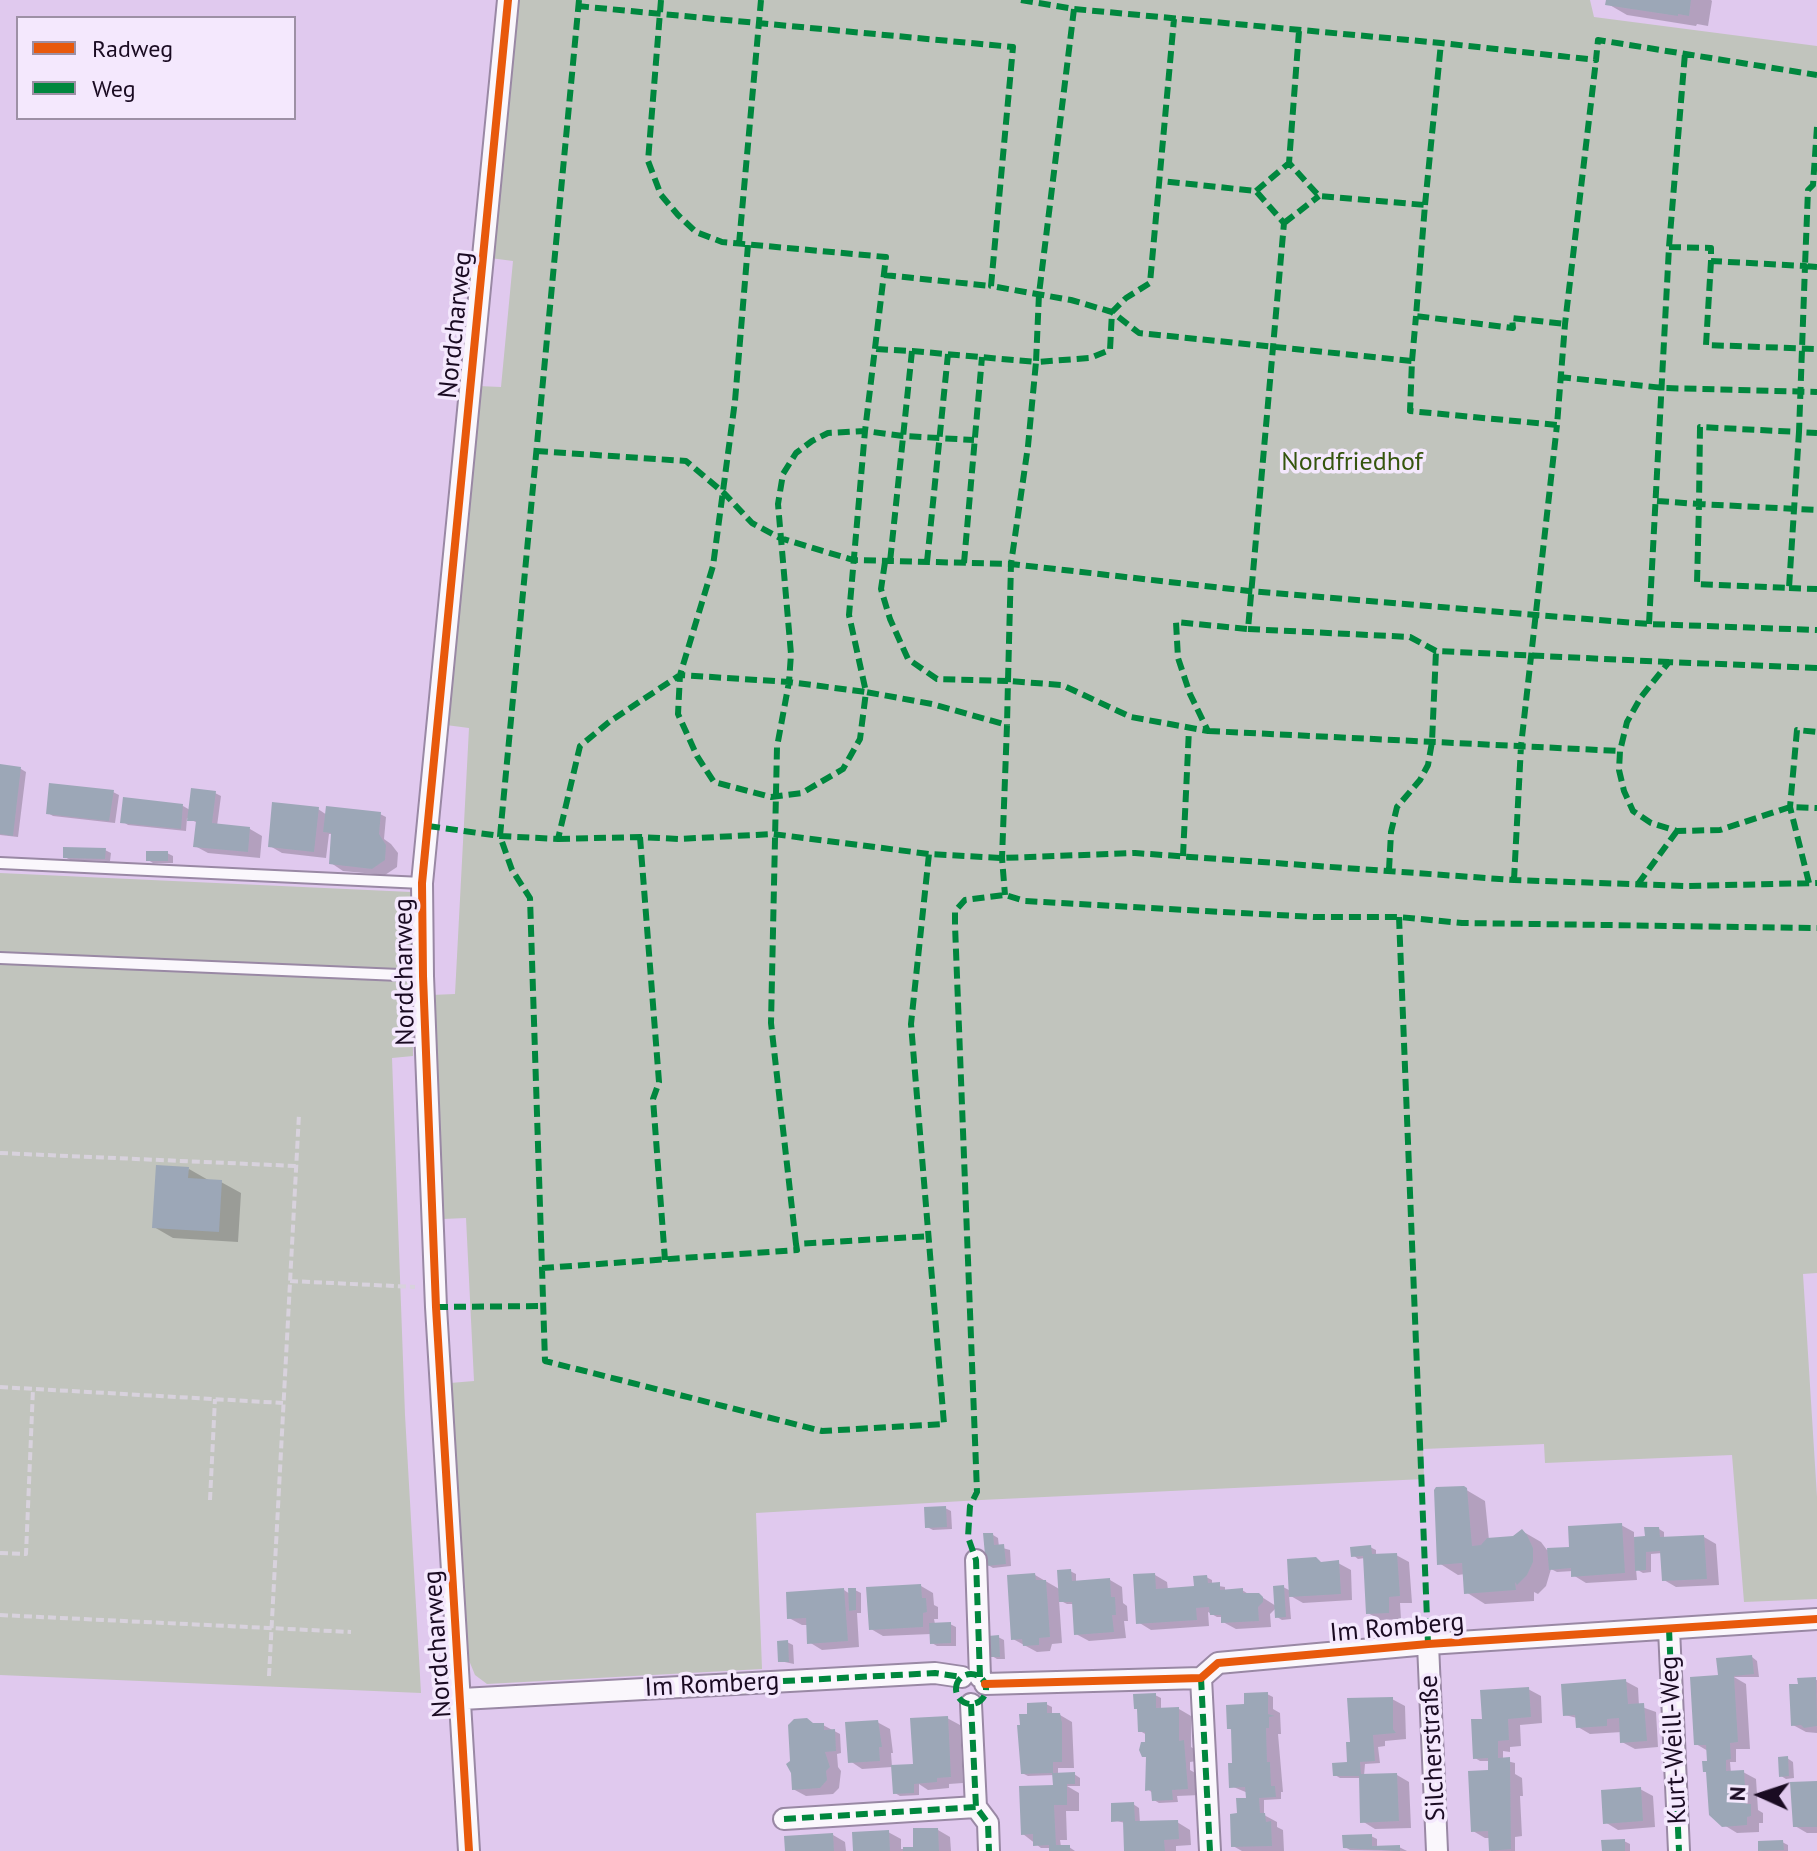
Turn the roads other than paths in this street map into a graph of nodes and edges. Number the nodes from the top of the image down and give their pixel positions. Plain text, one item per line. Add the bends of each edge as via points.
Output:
1 (508, 0) edge
2 (0, 863) edge
3 (422, 883) junction
4 (0, 958) edge
5 (423, 976) junction
6 (976, 1560) dead end
7 (1817, 1619) edge
8 (1669, 1629) junction
9 (1428, 1644) junction
10 (1201, 1678) junction
11 (976, 1679) junction
12 (462, 1699) junction
13 (976, 1807) junction
14 (784, 1819) dead end
15 (469, 1851) edge
16 (989, 1851) edge
17 (1210, 1851) edge
18 (1437, 1851) edge
19 (1679, 1851) edge

1 - 3 street, Nordcharweg
2 - 3 lane
3 - 5 street, Nordcharweg
4 - 5 lane
5 - 12 street, Nordcharweg
6 - 11 street
7 - 8 street, Im Romberg
8 - 9 street, Im Romberg
8 - 19 street, Kurt-Weill-Weg
9 - 10 street, Im Romberg via 1218,1663
9 - 18 street, Silcherstraße
10 - 11 street, Im Romberg
10 - 17 street
11 - 12 street, Im Romberg via 935,1673
11 - 13 street via 985,1693 971,1704
12 - 15 street, Nordcharweg
13 - 14 street
13 - 16 street via 988,1823

